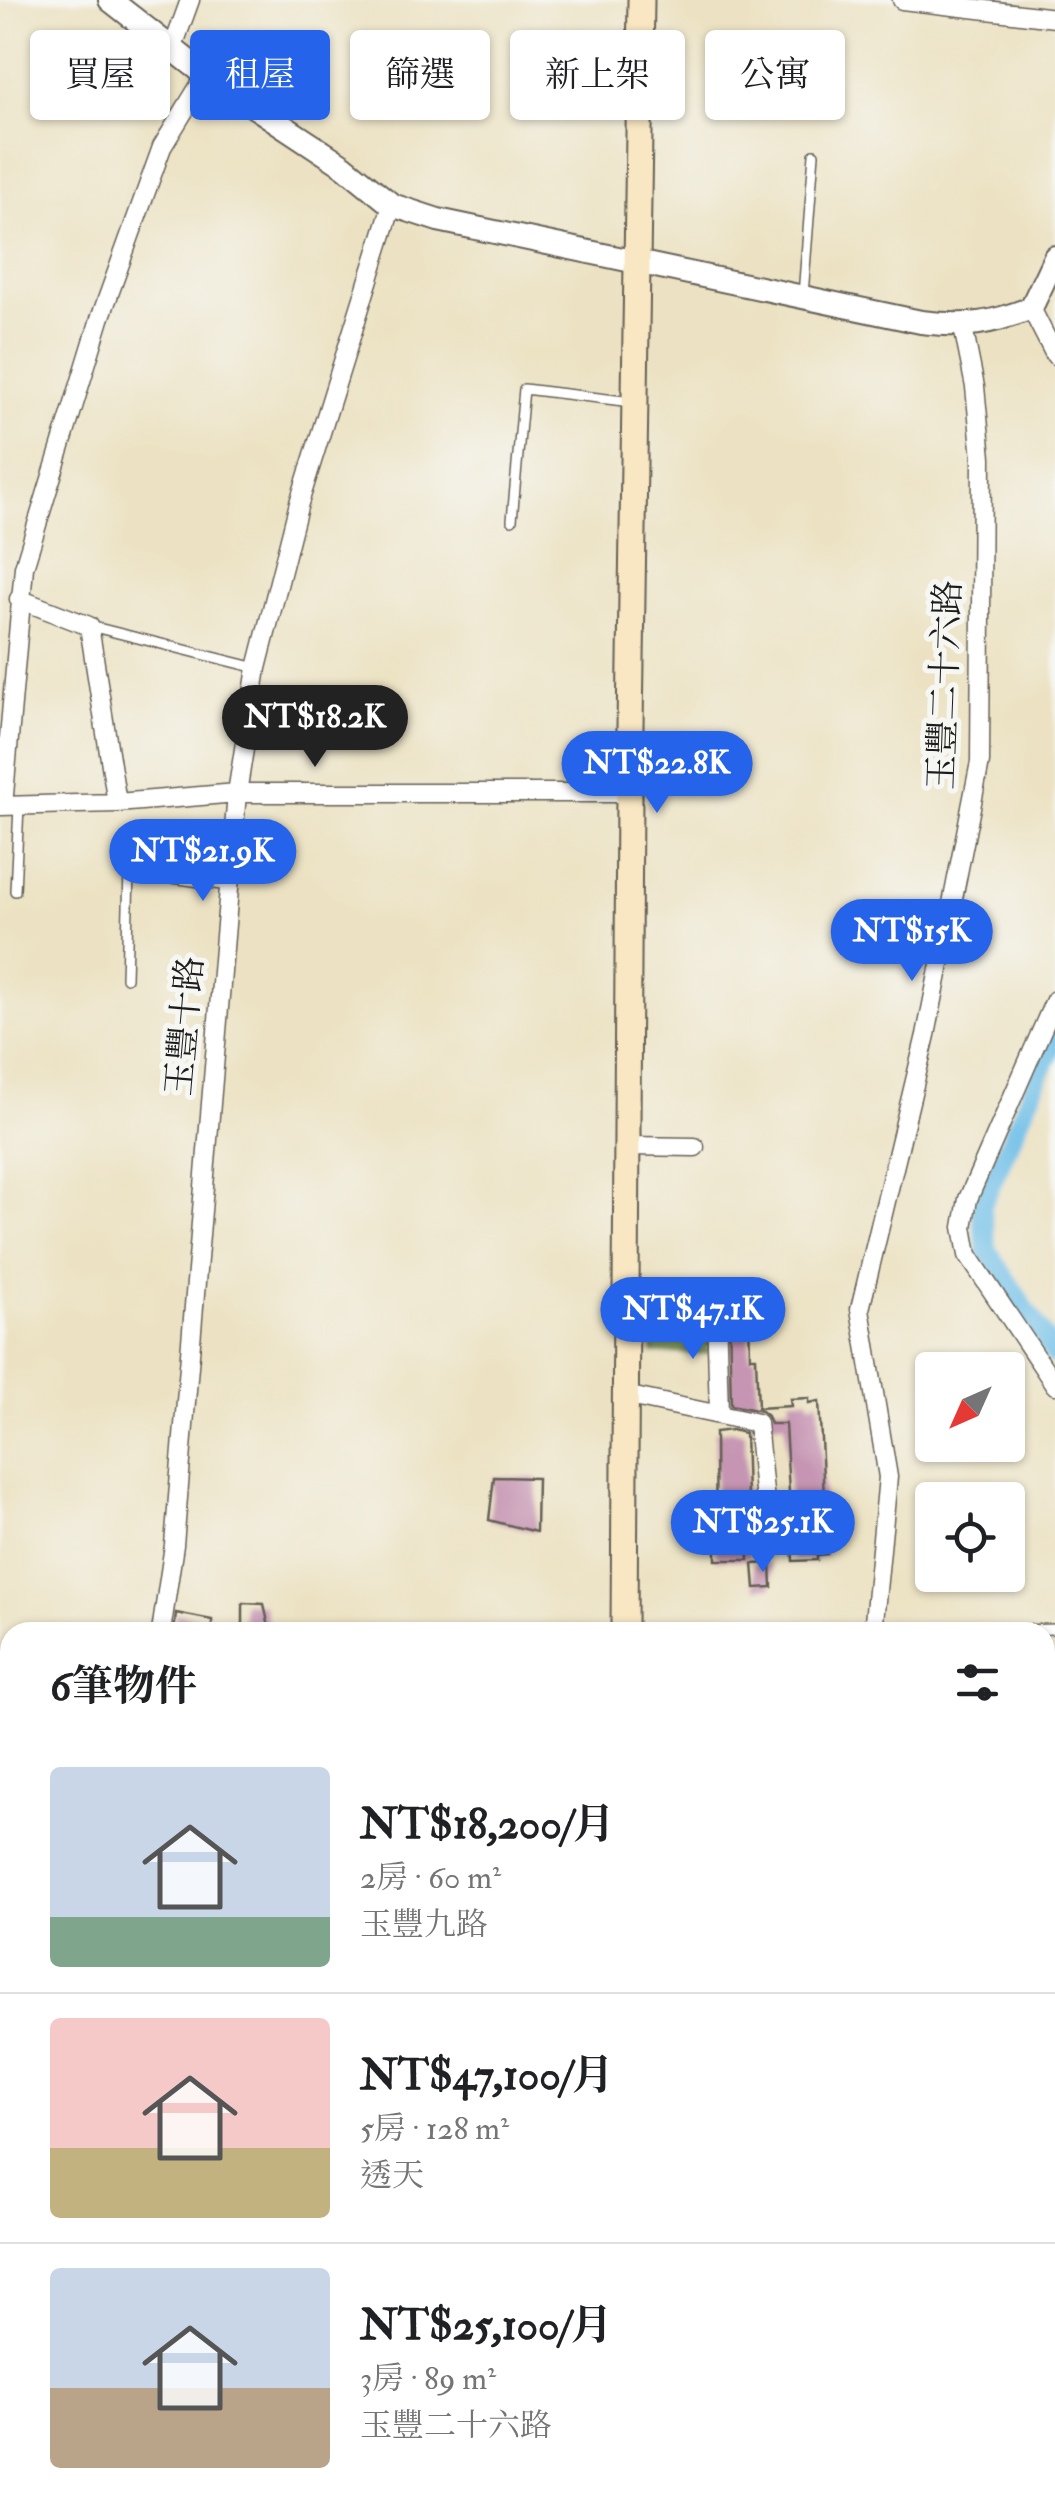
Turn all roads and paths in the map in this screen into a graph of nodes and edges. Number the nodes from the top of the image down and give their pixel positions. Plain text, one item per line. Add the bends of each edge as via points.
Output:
1 (110, 0) edge
2 (190, 0) edge
3 (642, 0) edge
4 (902, 0) edge
5 (1034, 8) edge
6 (1055, 18) edge
7 (172, 47) junction
8 (190, 62) edge
9 (190, 101) edge
10 (274, 120) edge
11 (814, 154) dead end
12 (392, 205) junction
13 (1055, 256) edge
14 (638, 264) junction
15 (803, 297) junction
16 (1032, 308) junction
17 (963, 327) junction
18 (1055, 355) edge
19 (634, 402) junction
20 (512, 520) dead end
21 (18, 599) junction
22 (89, 626) junction
23 (257, 668) junction
24 (237, 793) junction
25 (630, 794) junction
26 (118, 804) junction
27 (7, 806) edge
28 (229, 886) junction
29 (15, 891) dead end
30 (126, 978) dead end
31 (1055, 1000) edge
32 (627, 1146) junction
33 (695, 1146) dead end
34 (716, 1310) dead end
35 (1055, 1385) edge
36 (625, 1395) junction
37 (719, 1413) junction
38 (770, 1551) dead end
39 (162, 1622) edge
40 (624, 1622) edge
41 (874, 1622) edge
42 (1055, 1754) edge
43 (1055, 1778) edge

1 - 7 street
2 - 7 street
3 - 14 main road
4 - 5 street
5 - 6 street
7 - 8 street
9 - 21 street via 162,146 94,338
10 - 12 street
11 - 15 lane
12 - 14 street
12 - 23 street, 玉豐十路 via 299,503
13 - 16 street
14 - 15 street
14 - 19 main road
15 - 17 street
16 - 17 street
16 - 18 street
17 - 41 street, 玉豐二十六路 via 982,458 980,762 926,1036 860,1309 888,1477
19 - 20 lane via 524,389
19 - 25 main road
21 - 22 street
21 - 27 street
22 - 23 lane
22 - 26 street
23 - 24 street, 玉豐十路
24 - 25 street
24 - 26 street
24 - 28 street, 玉豐十路
25 - 32 main road
26 - 27 street
27 - 29 lane
28 - 30 lane via 129,872
28 - 39 street, 玉豐十路
31 - 35 street via 968,1199 963,1227 968,1255
32 - 33 street
32 - 36 main road
34 - 37 street
36 - 37 street
36 - 40 main road
37 - 38 street via 757,1423
42 - 43 street

